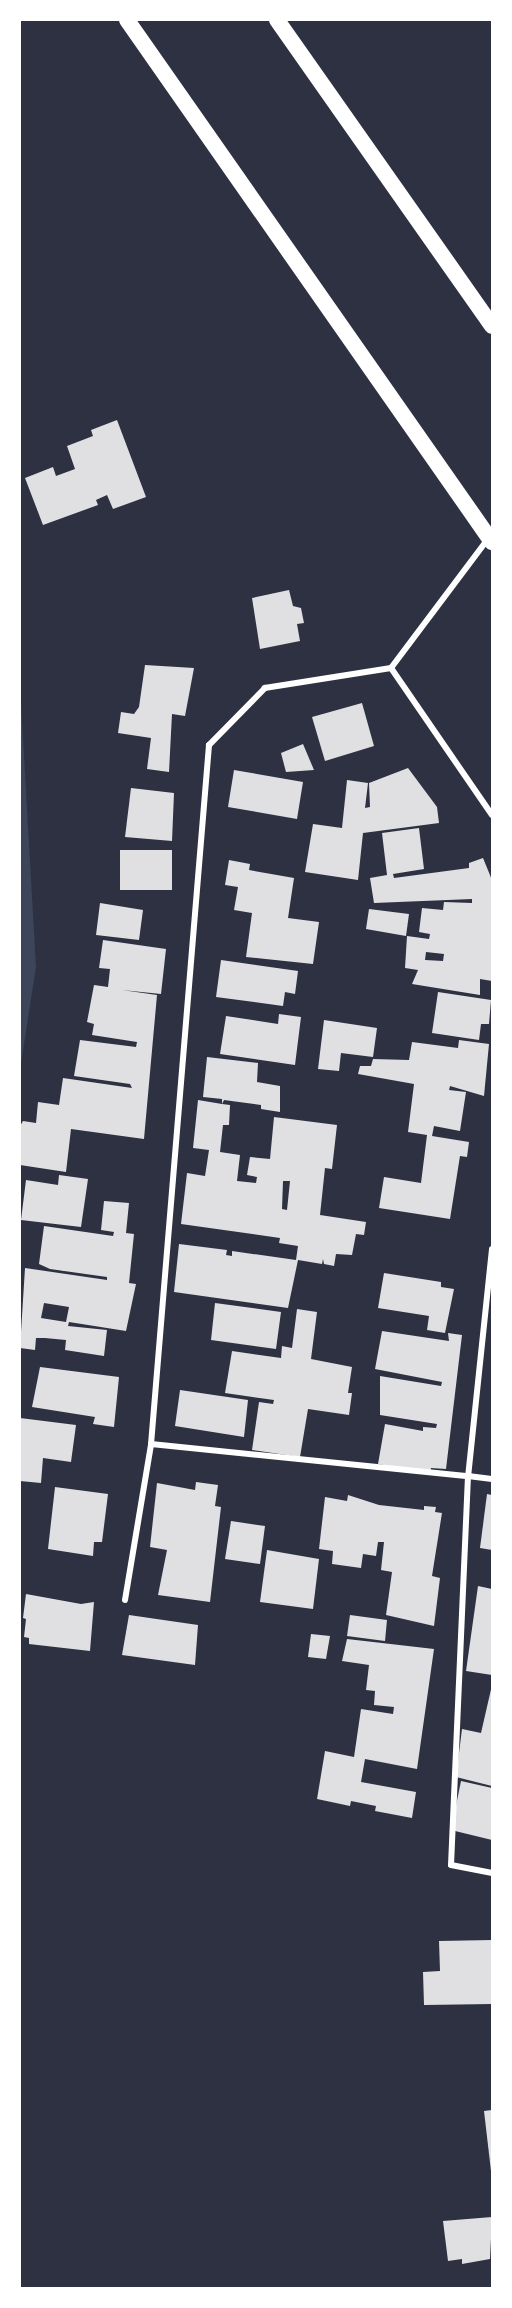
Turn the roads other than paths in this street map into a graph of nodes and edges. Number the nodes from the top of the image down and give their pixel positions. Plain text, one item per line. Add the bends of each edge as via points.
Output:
1 (127, 20) edge
2 (278, 20) edge
3 (492, 326) edge
4 (491, 540) edge
5 (391, 668) junction
6 (492, 815) edge
7 (492, 1249) edge
8 (151, 1444) junction
9 (468, 1476) junction
10 (492, 1479) edge
11 (125, 1600) dead end
12 (492, 1873) edge

1 - 4 highway
2 - 3 highway
4 - 5 street
5 - 6 street
5 - 8 street via 266,688 209,745
7 - 9 street
8 - 9 street
8 - 11 street
9 - 10 street
9 - 12 street via 451,1864

